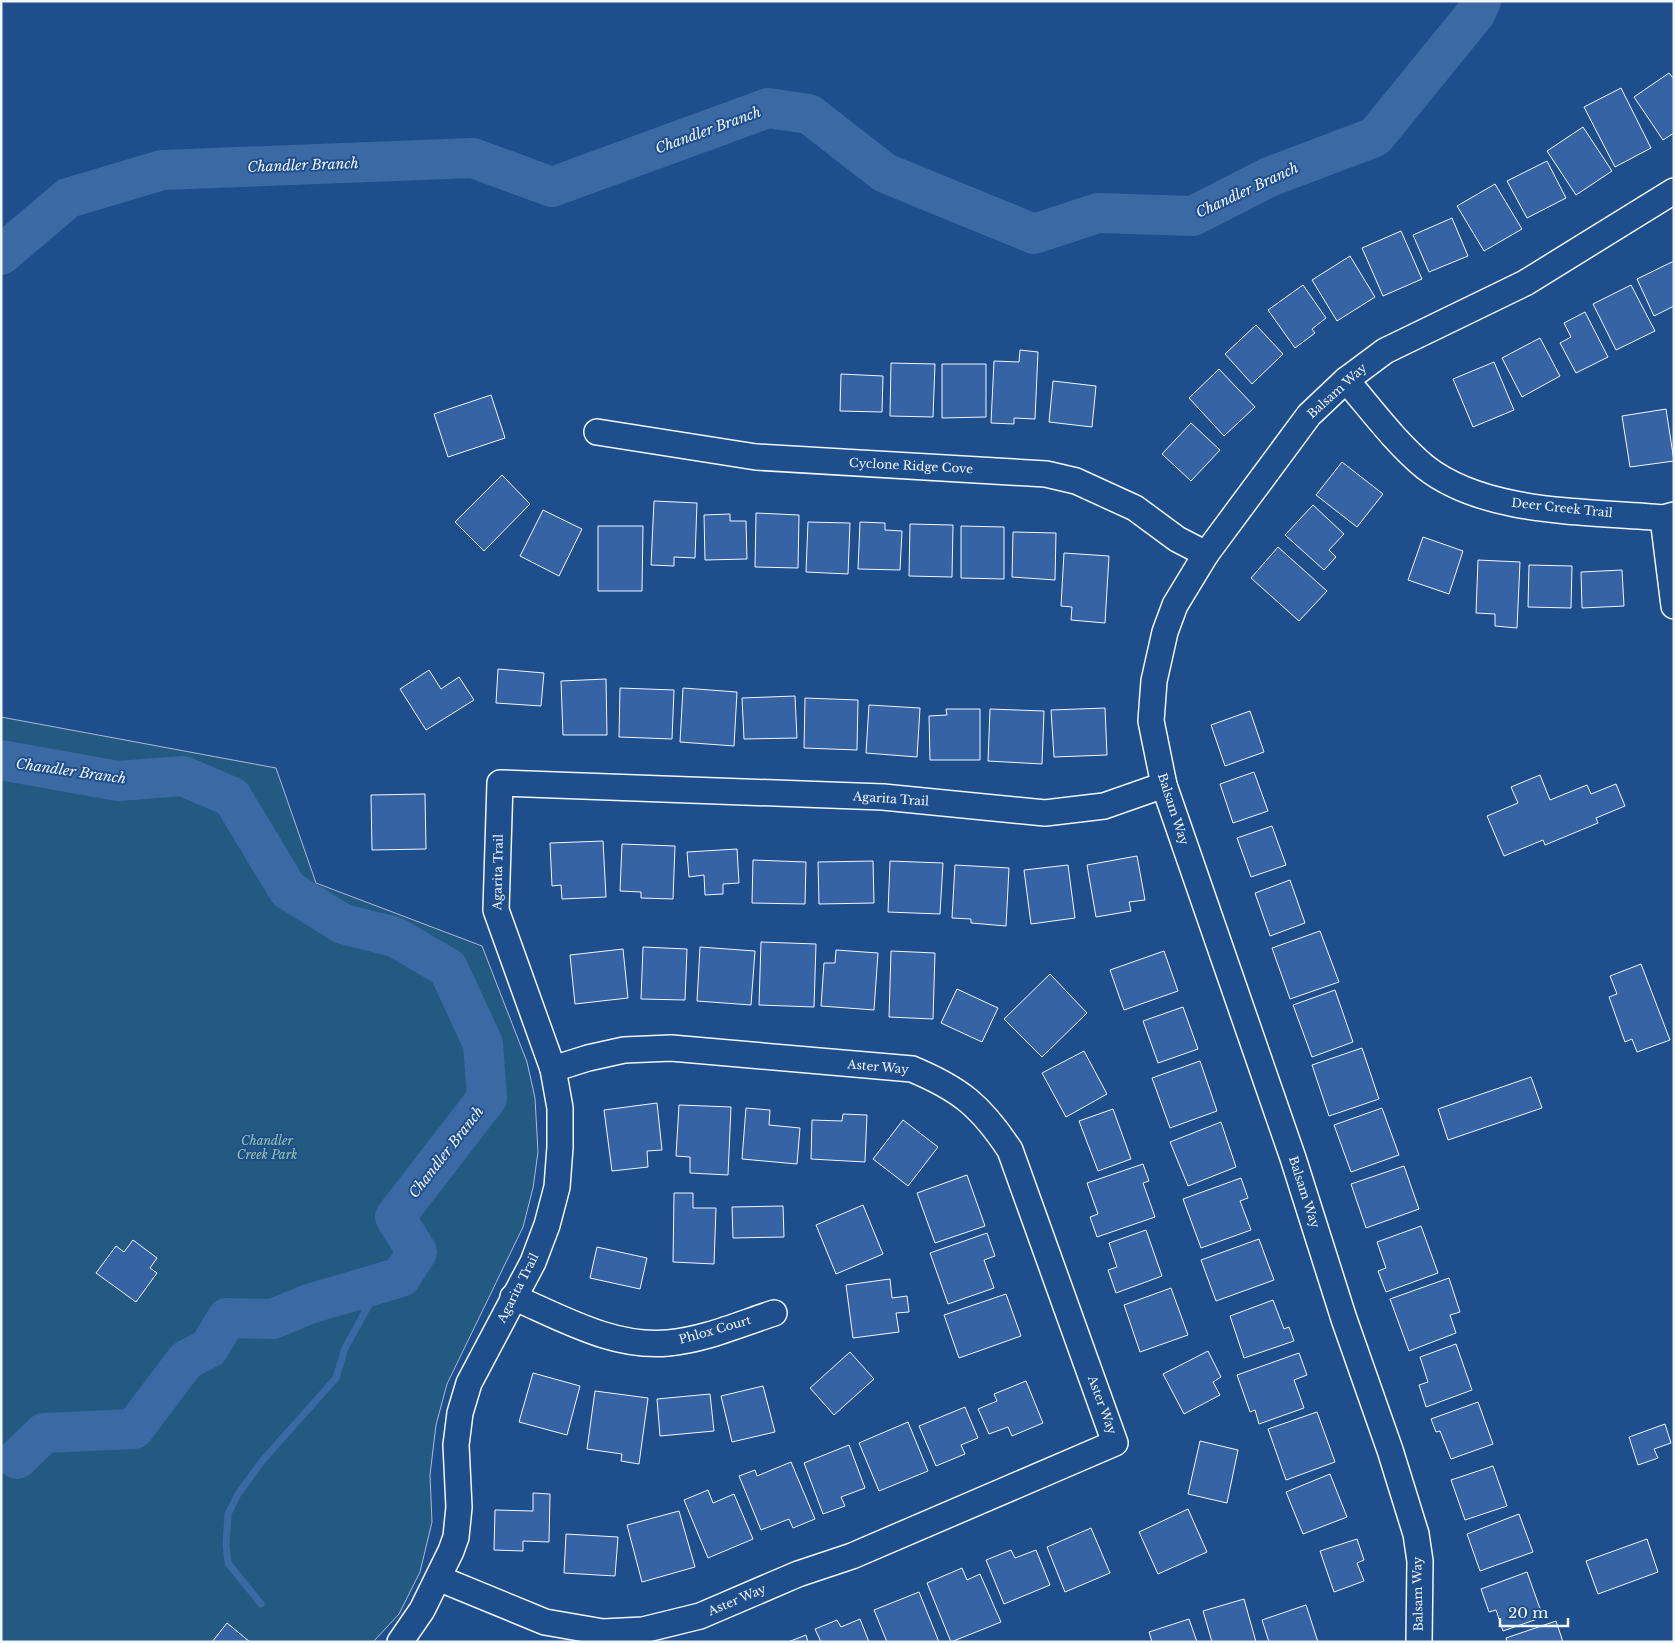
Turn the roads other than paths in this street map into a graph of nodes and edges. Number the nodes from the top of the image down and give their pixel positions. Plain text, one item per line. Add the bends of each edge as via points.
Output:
1 (1674, 191) edge
2 (1346, 380) junction
3 (597, 432) dead end
4 (1668, 516) edge
5 (1206, 554) junction
6 (1674, 606) edge
7 (1164, 785) junction
8 (554, 1069) junction
9 (513, 1297) junction
10 (774, 1313) dead end
11 (438, 1578) junction
12 (400, 1642) edge
13 (1419, 1642) edge

1 - 2 street, Balsam Way via 1525,283 1385,351
2 - 4 street, Deer Creek Trail via 1395,438 1425,466 1473,493 1511,504
2 - 5 street, Balsam Way via 1309,415
3 - 5 street, Cyclone Ridge Cove via 756,457 1046,474 1076,481 1135,508
4 - 6 street
5 - 7 street, Balsam Way via 1175,605 1154,681 1151,721
7 - 8 street, Agarita Trail via 1104,806 1045,813 883,797 500,783 496,910
7 - 13 street, Balsam Way via 1293,1158 1416,1534 1420,1561
8 - 9 street, Agarita Trail via 560,1108 557,1186 533,1262
8 - 11 street, Aster Way via 624,1050 671,1048 912,1069 942,1081 969,1099 992,1122 1010,1150 1115,1443 852,1556 798,1574 700,1616 643,1630 603,1632 545,1622
9 - 10 street, Phlox Court via 596,1333 638,1343 668,1343 697,1338
9 - 11 street, Agarita Trail via 469,1383 460,1413 456,1445 459,1507 456,1536
11 - 12 street, Agarita Trail via 422,1610

